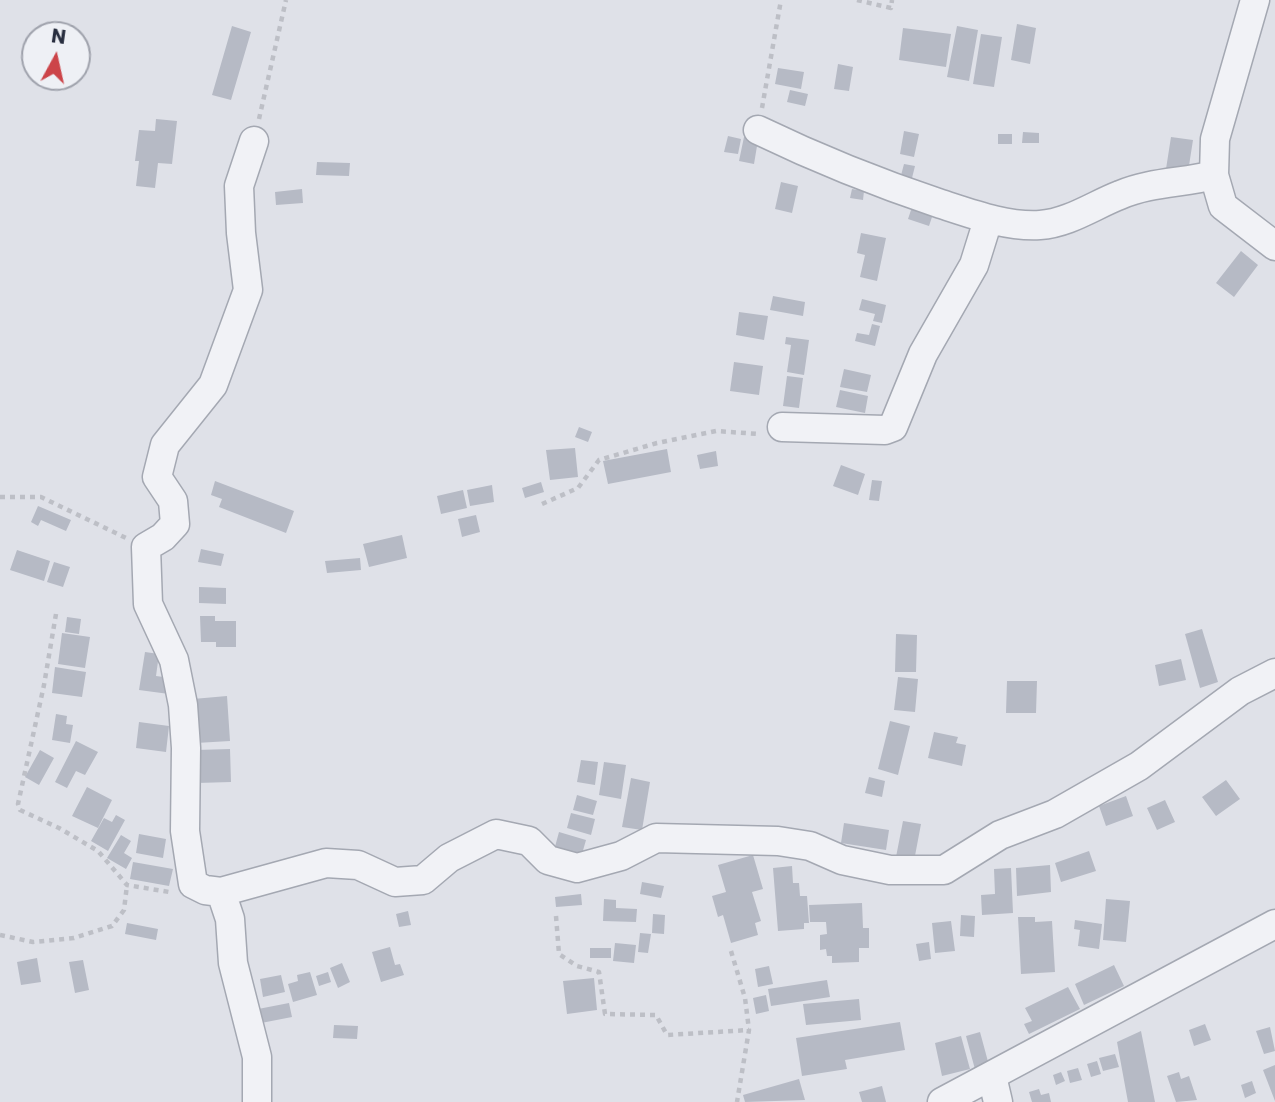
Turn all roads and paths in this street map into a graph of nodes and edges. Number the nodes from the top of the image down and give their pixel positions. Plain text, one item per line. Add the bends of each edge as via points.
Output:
1 (286, 0) edge
2 (781, 0) edge
3 (858, 0) edge
4 (892, 0) edge
5 (1255, 0) edge
6 (758, 130) joint
7 (254, 141) joint
8 (1214, 175) junction
9 (988, 220) junction
10 (1275, 246) edge
11 (782, 427) joint
12 (0, 497) edge
13 (542, 504) dead end
14 (146, 547) junction
15 (55, 614) dead end
16 (1275, 673) edge
17 (193, 884) junction
18 (127, 885) junction
19 (221, 892) junction
20 (556, 916) dead end
21 (1275, 924) edge
22 (0, 935) edge
23 (730, 951) dead end
24 (749, 1030) junction
25 (995, 1089) edge
26 (257, 1102) edge
27 (737, 1102) edge
28 (943, 1102) edge

1 - 7 path
2 - 6 path
3 - 4 path via 891,8
5 - 8 street via 1215,139
6 - 9 street via 877,183
7 - 14 street via 239,186 248,290 212,385 164,445 157,477 173,500 175,524
8 - 9 street via 1121,194 1041,225
8 - 10 street via 1223,206
9 - 11 street via 974,265 923,354 893,427
11 - 13 path via 763,434 716,431 599,460 578,488
12 - 14 path via 41,497
14 - 17 street via 148,604 174,660 183,705 185,831
15 - 18 path via 20,810 98,851
16 - 19 street via 1240,691 1139,766 1055,814 1000,835 944,870 890,870 778,841 656,838 621,856 577,868 548,860 529,841 496,834 449,858 423,880 395,882 358,865 326,863
17 - 18 path via 172,892
17 - 19 street
18 - 22 path via 124,910 112,926 74,938 33,942
19 - 26 street via 257,1057
20 - 24 path via 559,954 577,966 599,972 605,1014 656,1015 667,1035
21 - 25 street
23 - 24 path via 745,998
24 - 27 path
25 - 28 street

